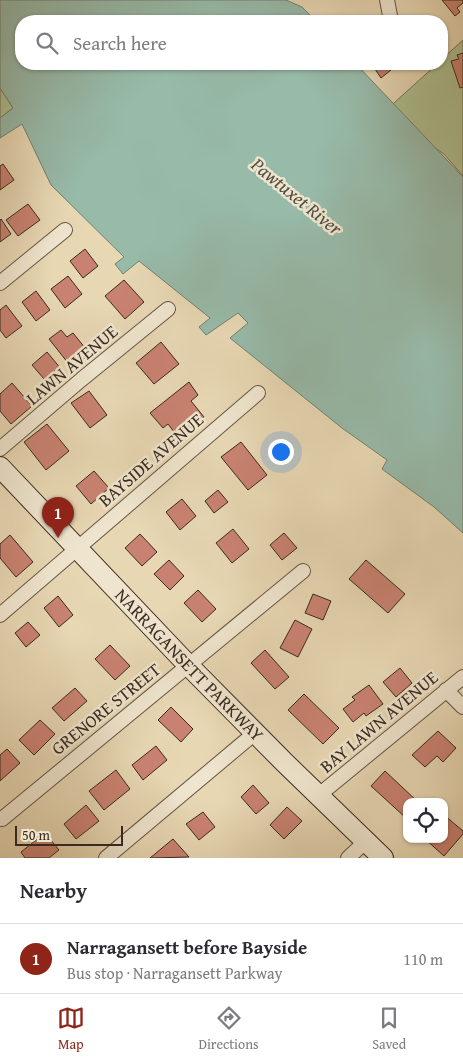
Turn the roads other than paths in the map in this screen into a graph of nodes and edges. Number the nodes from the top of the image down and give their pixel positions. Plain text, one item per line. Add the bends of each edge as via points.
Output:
1 (387, 0) edge
2 (390, 15) edge
3 (65, 230) dead end
4 (0, 283) edge
5 (168, 309) dead end
6 (258, 393) dead end
7 (0, 449) edge
8 (0, 467) edge
9 (78, 548) junction
10 (303, 571) dead end
11 (0, 615) edge
12 (189, 666) junction
13 (463, 677) edge
14 (446, 690) junction
15 (463, 707) edge
16 (255, 733) junction
17 (319, 795) junction
18 (2, 819) dead end
19 (366, 841) junction
20 (106, 858) edge
21 (348, 858) edge
22 (383, 858) edge

1 - 2 street
3 - 4 street
5 - 7 street, LAWN AVENUE
6 - 9 street, BAYSIDE AVENUE
8 - 9 street, NARRAGANSETT PARKWAY
9 - 11 street, BAYSIDE AVENUE
9 - 12 street, NARRAGANSETT PARKWAY
10 - 12 street, GRENORE STREET
12 - 16 street, NARRAGANSETT PARKWAY
12 - 18 street, GRENORE STREET
13 - 14 street, BAY LAWN AVENUE
14 - 15 street
14 - 17 street, BAY LAWN AVENUE
16 - 17 street, NARRAGANSETT PARKWAY
16 - 20 street
17 - 19 street, NARRAGANSETT PARKWAY
19 - 21 street
19 - 22 street, NARRAGANSETT PARKWAY

